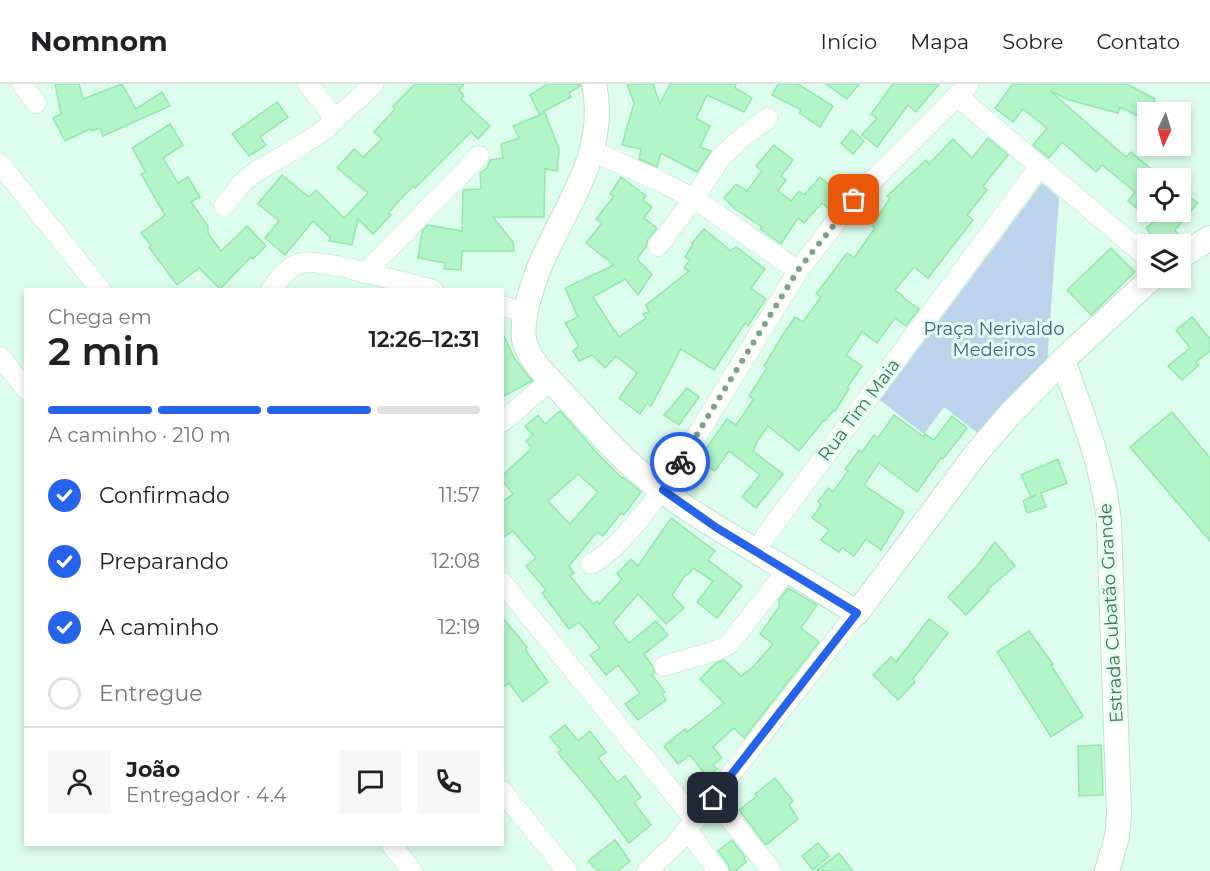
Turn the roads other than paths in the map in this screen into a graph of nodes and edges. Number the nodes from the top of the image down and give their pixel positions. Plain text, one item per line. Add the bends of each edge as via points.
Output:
1 (22, 84) edge
2 (309, 84) edge
3 (374, 84) edge
4 (594, 84) edge
5 (963, 90) edge
6 (36, 103) dead end
7 (768, 118) dead end
8 (336, 120) junction
9 (592, 152) junction
10 (479, 156) dead end
11 (0, 164) edge
12 (1040, 166) junction
13 (694, 199) junction
14 (224, 206) dead end
15 (1210, 238) edge
16 (658, 246) dead end
17 (1137, 249) edge
18 (1191, 250) edge
19 (798, 270) junction
20 (365, 273) junction
21 (99, 288) edge
22 (273, 288) edge
23 (425, 288) edge
24 (1141, 288) edge
25 (504, 306) edge
26 (527, 312) junction
27 (0, 357) edge
28 (1063, 360) junction
29 (551, 380) junction
30 (24, 387) edge
31 (504, 420) edge
32 (667, 483) junction
33 (764, 538) junction
34 (591, 564) dead end
35 (787, 570) junction
36 (504, 585) edge
37 (862, 607) junction
38 (664, 666) dead end
39 (504, 793) edge
40 (713, 798) junction
41 (691, 825) junction
42 (393, 846) edge
43 (412, 871) edge
44 (567, 871) edge
45 (647, 871) edge
46 (718, 871) edge
47 (772, 871) edge
48 (1107, 871) edge

1 - 6 street
2 - 8 street
3 - 8 street
4 - 9 street via 596,129
5 - 12 street
5 - 19 street via 868,185
7 - 13 street via 721,157
8 - 14 street via 257,171
9 - 13 street
9 - 26 street via 575,196 538,269
10 - 20 street
11 - 21 street
12 - 17 street
12 - 33 street, Rua Tim Maia
13 - 16 street
13 - 19 street
15 - 18 street
19 - 32 street
20 - 22 street via 303,262 284,274
20 - 23 street
24 - 28 street
25 - 26 street
26 - 29 street via 524,339 530,354
26 - 32 street via 543,345 565,374
27 - 30 street
28 - 37 street via 995,431
28 - 48 street, Estrada Cubatão Grande via 1099,463 1108,503 1119,815
29 - 31 street
29 - 32 street via 621,455
32 - 33 street
32 - 34 street via 615,546
32 - 35 street via 717,528
33 - 37 street
35 - 37 street
35 - 38 street via 729,644
36 - 41 street
37 - 40 street
39 - 44 street
40 - 41 street
40 - 47 street
41 - 45 street
41 - 46 street
42 - 43 street

